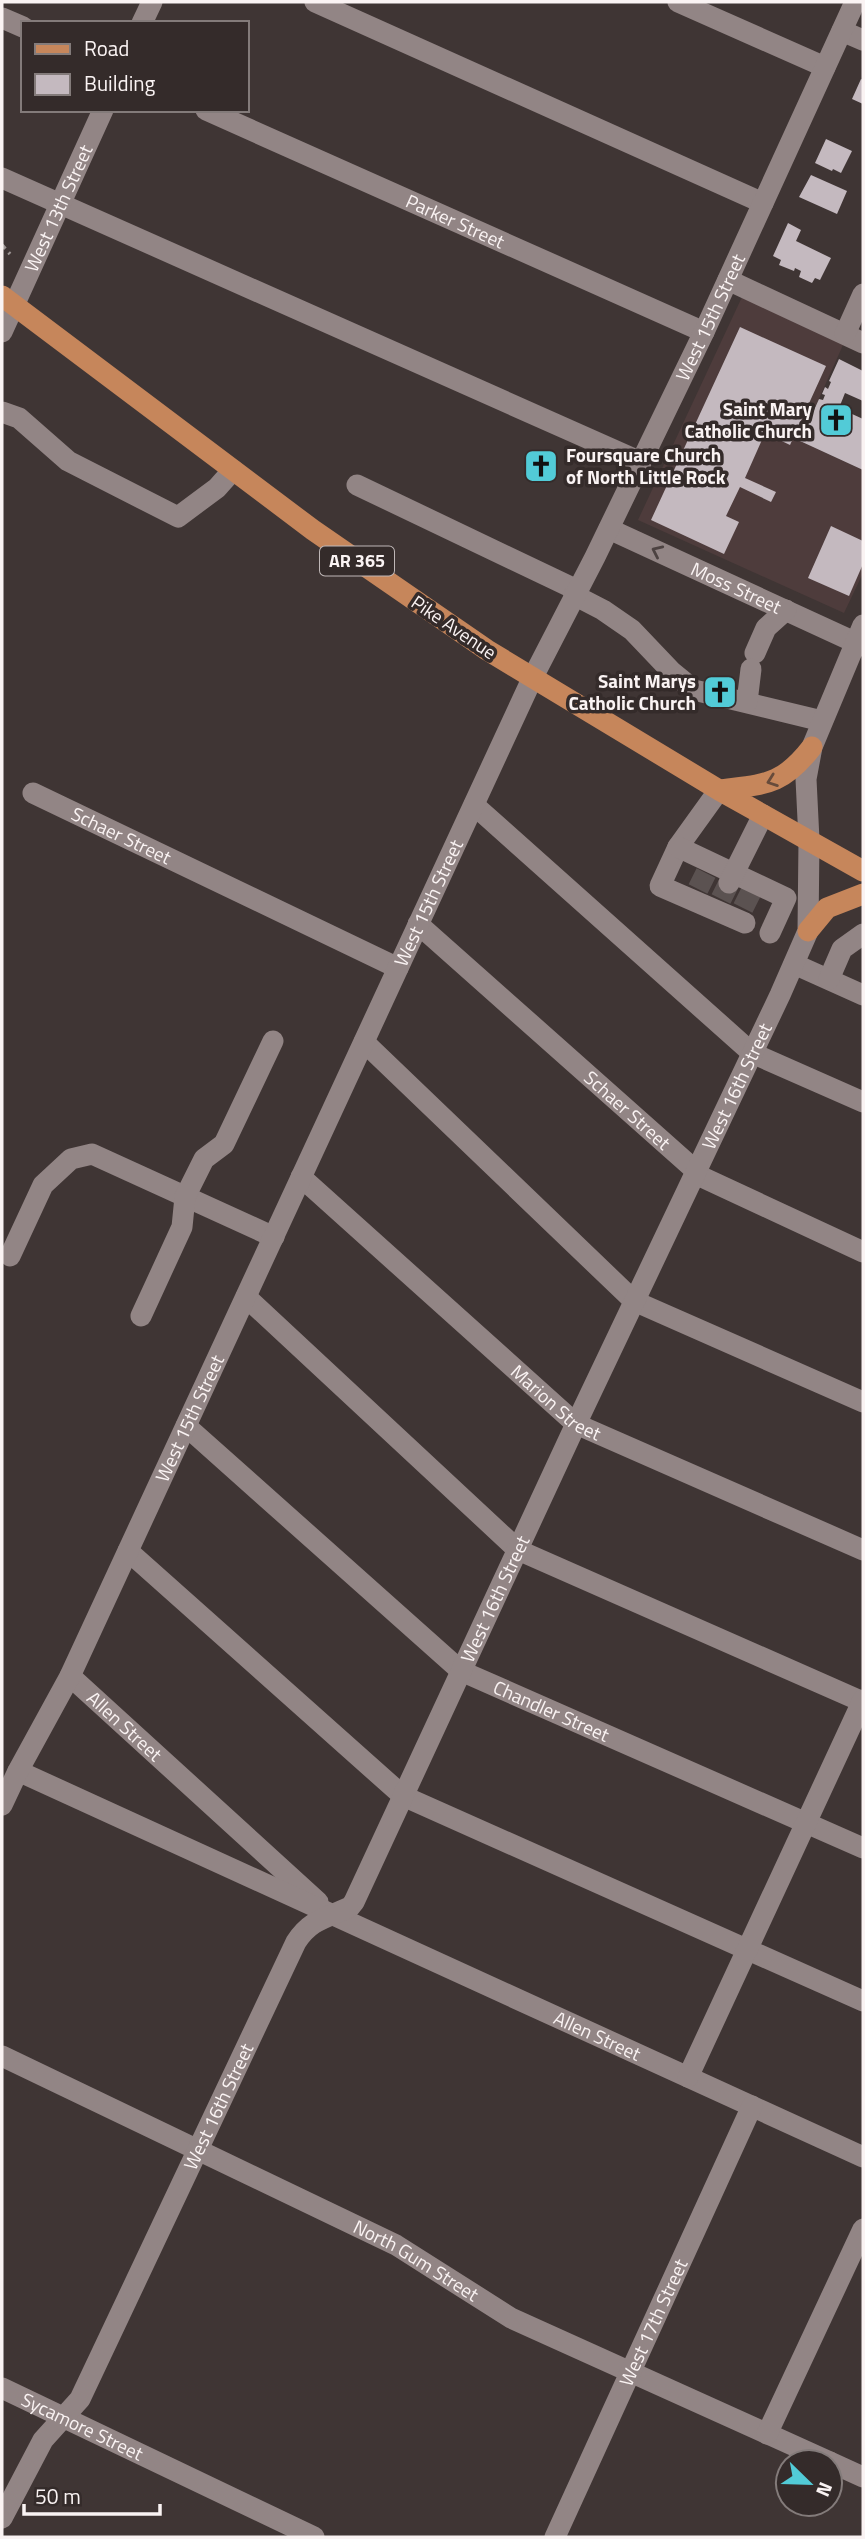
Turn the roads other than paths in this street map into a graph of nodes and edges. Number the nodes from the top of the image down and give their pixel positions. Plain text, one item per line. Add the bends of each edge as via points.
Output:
1 (152, 2) edge
2 (315, 2) edge
3 (678, 2) edge
4 (855, 2) edge
5 (2, 18) edge
6 (143, 21) edge
7 (21, 26) edge
8 (842, 31) junction
9 (863, 40) edge
10 (825, 67) junction
11 (102, 112) edge
12 (210, 112) edge
13 (2, 178) edge
14 (763, 203) junction
15 (60, 204) junction
16 (728, 280) junction
17 (863, 294) edge
18 (8, 300) edge
19 (2, 332) edge
20 (704, 332) junction
21 (854, 338) edge
22 (2, 412) edge
23 (642, 462) junction
24 (233, 470) junction
25 (357, 485) dead end
26 (609, 529) junction
27 (575, 592) junction
28 (786, 610) junction
29 (861, 638) edge
30 (532, 678) junction
31 (747, 702) junction
32 (822, 721) junction
33 (812, 747) junction
34 (719, 790) junction
35 (33, 793) dead end
36 (474, 805) junction
37 (763, 815) junction
38 (809, 840) junction
39 (678, 847) junction
40 (863, 871) edge
41 (702, 881) junction
42 (725, 891) junction
43 (863, 894) edge
44 (751, 913) junction
45 (418, 924) junction
46 (863, 934) edge
47 (801, 947) junction
48 (398, 968) junction
49 (829, 979) junction
50 (862, 991) edge
51 (273, 1041) dead end
52 (364, 1042) junction
53 (752, 1053) junction
54 (863, 1102) edge
55 (696, 1171) junction
56 (301, 1177) junction
57 (185, 1197) junction
58 (274, 1237) junction
59 (863, 1252) edge
60 (10, 1256) dead end
61 (246, 1297) junction
62 (634, 1301) junction
63 (141, 1316) dead end
64 (863, 1402) edge
65 (576, 1424) junction
66 (186, 1426) junction
67 (518, 1550) junction
68 (863, 1550) edge
69 (128, 1551) junction
70 (461, 1671) junction
71 (70, 1676) junction
72 (863, 1701) edge
73 (18, 1771) junction
74 (403, 1796) junction
75 (2, 1805) edge
76 (806, 1823) junction
77 (863, 1848) edge
78 (332, 1916) junction
79 (747, 1949) junction
80 (863, 2001) edge
81 (2, 2056) edge
82 (688, 2077) junction
83 (752, 2106) junction
84 (198, 2150) junction
85 (863, 2157) edge
86 (863, 2229) edge
87 (631, 2372) junction
88 (2, 2388) edge
89 (64, 2418) junction
90 (767, 2434) junction
91 (798, 2448) edge
92 (844, 2468) edge
93 (863, 2477) edge
94 (2, 2518) edge
95 (314, 2537) edge
96 (555, 2537) edge

1 - 6 street
2 - 14 street
3 - 10 street
4 - 8 street, West 15th Street
5 - 7 street
8 - 9 street
8 - 10 street, West 15th Street
10 - 14 street, West 15th Street
11 - 15 street, West 13th Street
12 - 20 street, Parker Street
13 - 15 street
14 - 16 street, West 15th Street
15 - 18 street, West 13th Street
15 - 23 street
16 - 20 street, West 15th Street
16 - 21 street
17 - 21 street
18 - 19 street, West 13th Street
18 - 24 main road, Pike Avenue / AR 365
20 - 23 street, West 15th Street
22 - 24 street via 19,418 68,461 178,517
23 - 26 street, West 15th Street
24 - 30 main road, Pike Avenue / AR 365 via 313,530
25 - 27 street
26 - 27 street, West 15th Street
28 -> 26 street, Moss Street
27 - 30 street, West 15th Street
27 - 31 street via 632,630 694,690
28 - 29 street, Moss Street
28 - 31 street via 766,628 753,661
29 - 32 street, West 16th Street
30 - 34 main road, Pike Avenue / AR 365
30 - 36 street, West 15th Street
31 - 32 street
32 - 33 street, West 16th Street
33 -> 34 main road via 785,776 765,784
33 - 38 street, West 16th Street via 806,779
34 - 37 main road, Pike Avenue / AR 365
34 - 39 street
35 - 48 street, Schaer Street
36 - 45 street, West 15th Street
36 - 53 street
37 - 38 main road, Pike Avenue / AR 365
37 - 42 street
38 - 40 main road, Pike Avenue / AR 365
38 - 47 street, West 16th Street
39 - 41 street
39 - 41 street via 660,886
41 - 42 street
41 - 42 street
42 - 44 street
42 - 44 street
43 - 47 main road via 827,908
44 - 47 street
45 - 48 street, West 15th Street
45 - 55 street, Schaer Street
46 - 49 street via 842,949
47 - 49 street
47 - 53 street, West 16th Street
48 - 52 street, West 15th Street
49 - 50 street
51 - 57 street via 224,1144 204,1158
52 - 56 street, West 15th Street
52 - 62 street
53 - 54 street
53 - 55 street, West 16th Street
55 - 59 street, Schaer Street
55 - 62 street, West 16th Street
56 - 58 street, West 15th Street
56 - 65 street, Marion Street
57 - 58 street
57 - 60 street via 92,1154 71,1159 43,1185
57 - 63 street via 182,1227
58 - 61 street, West 15th Street
61 - 66 street, West 15th Street
61 - 67 street
62 - 64 street
62 - 65 street, West 16th Street
65 - 67 street, West 16th Street
65 - 68 street, Marion Street
66 - 69 street, West 15th Street
66 - 70 street, Chandler Street
67 - 70 street, West 16th Street
67 - 72 street
69 - 71 street, West 15th Street
69 - 74 street
70 - 74 street, West 16th Street
70 - 76 street, Chandler Street
71 - 73 street, West 15th Street
71 - 78 street, Allen Street
72 - 76 street
73 - 75 street, West 15th Street
73 - 78 street, Allen Street
74 - 78 street, West 16th Street via 354,1902
74 - 79 street
76 - 77 street, Chandler Street
76 - 79 street
78 - 82 street, Allen Street
78 - 84 street, West 16th Street via 305,1928 296,1942
79 - 80 street
79 - 82 street
81 - 84 street, North Gum Street
82 - 83 street, Allen Street
83 - 85 street, Allen Street
83 - 87 street, West 17th Street
84 - 87 street, North Gum Street via 396,2245 511,2318
84 - 89 street, West 16th Street via 80,2399
86 - 90 street
87 - 90 street, North Gum Street
87 - 96 street, West 17th Street
88 - 89 street, Sycamore Street
89 - 94 street, West 16th Street via 43,2440
89 - 95 street, Sycamore Street
90 - 91 street, North Gum Street
92 - 93 street, North Gum Street

